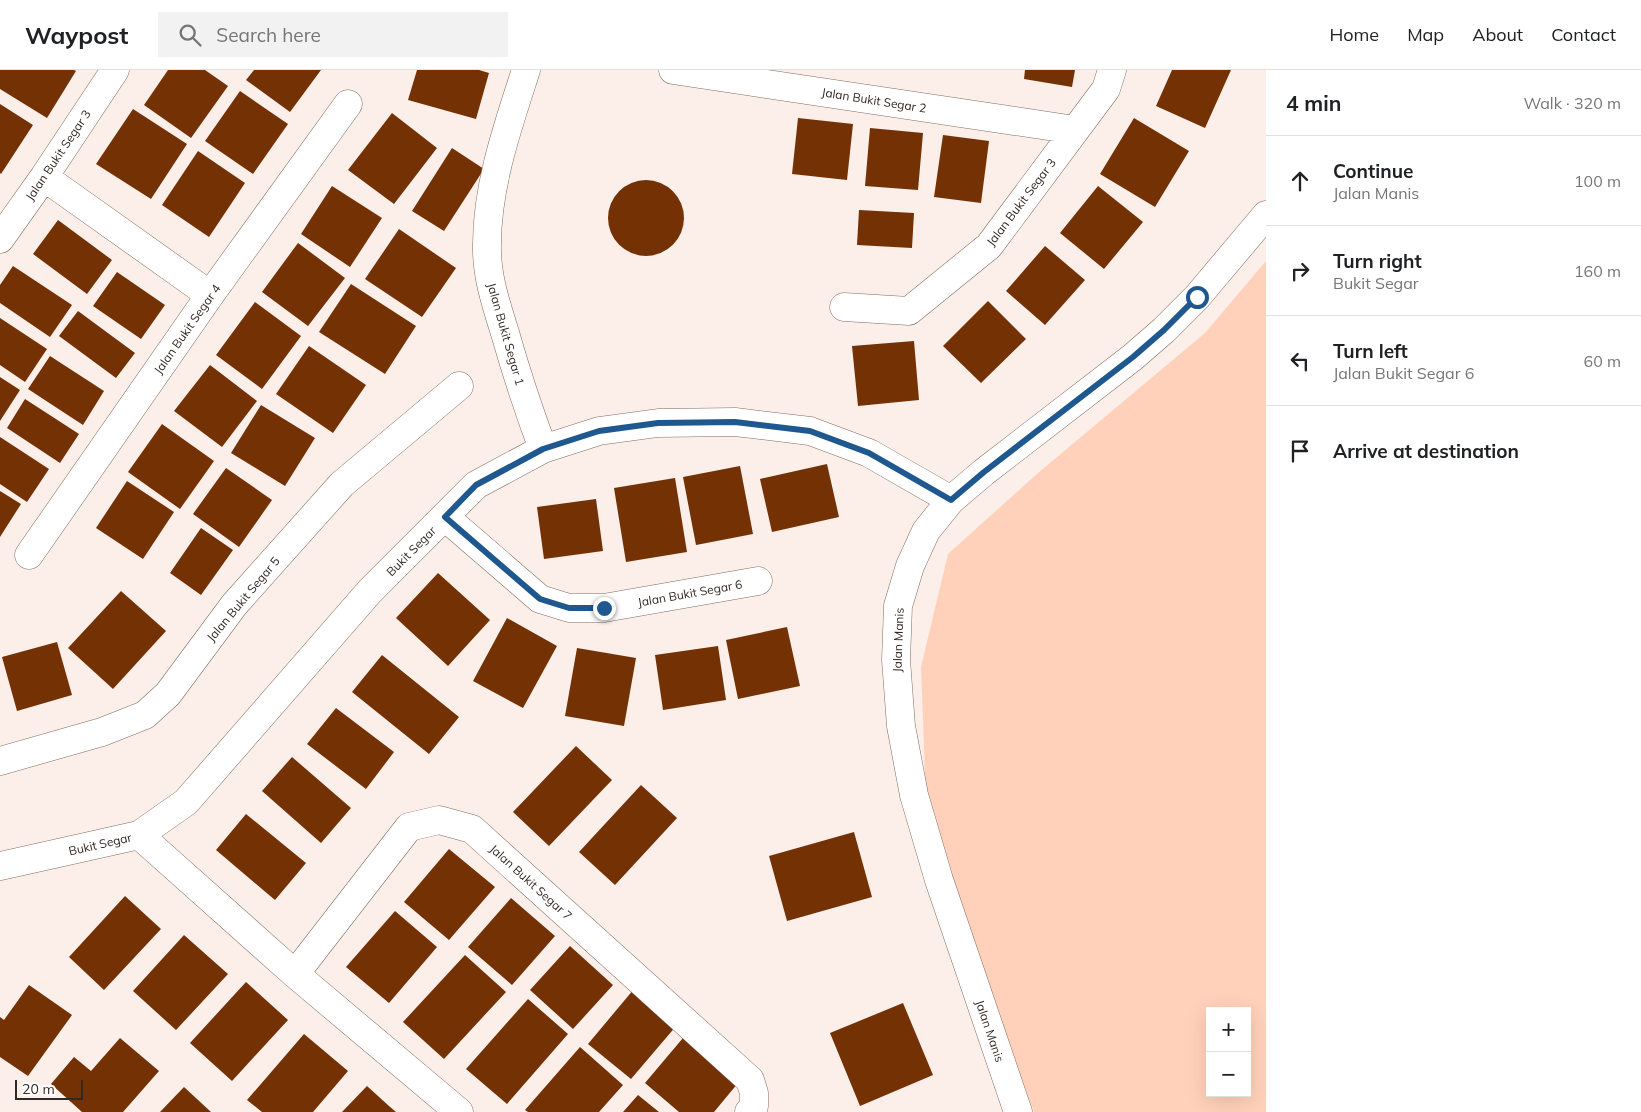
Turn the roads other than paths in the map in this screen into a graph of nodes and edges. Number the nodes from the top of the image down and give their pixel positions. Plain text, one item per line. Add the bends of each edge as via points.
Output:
1 (115, 70) edge
2 (526, 70) edge
3 (673, 70) edge
4 (1112, 70) edge
5 (348, 104) dead end
6 (1076, 130) junction
7 (44, 177) junction
8 (1266, 215) edge
9 (0, 239) edge
10 (210, 295) junction
11 (844, 307) dead end
12 (459, 386) dead end
13 (543, 449) junction
14 (951, 500) junction
15 (445, 517) junction
16 (29, 555) dead end
17 (758, 581) dead end
18 (0, 762) edge
19 (139, 835) junction
20 (0, 866) edge
21 (295, 974) junction
22 (459, 1112) edge
23 (749, 1112) edge
24 (1018, 1112) edge

1 - 7 street, Jalan Bukit Segar 3
2 - 13 street, Jalan Bukit Segar 1 via 509,120 489,203 486,245 490,282 523,396
3 - 6 street, Jalan Bukit Segar 2
4 - 6 street, Jalan Bukit Segar 3 via 1106,89
5 - 10 street, Jalan Bukit Segar 4
6 - 11 street, Jalan Bukit Segar 3 via 989,246 908,310
7 - 9 street, Jalan Bukit Segar 3
7 - 10 street
8 - 14 street, Jalan Manis via 1197,297 1164,330
10 - 16 street, Jalan Bukit Segar 4
12 - 18 street, Jalan Bukit Segar 5 via 342,484 234,605 168,694 145,714 102,732
13 - 14 street, Bukit Segar via 599,431 658,423 735,422 810,431 869,453
13 - 15 street, Bukit Segar via 476,485
14 - 24 street, Jalan Manis via 926,531 910,566 898,606 896,660 901,726 914,795 939,880
15 - 17 street, Jalan Bukit Segar 6 via 540,599 569,608 604,608
15 - 19 street, Bukit Segar via 370,591 186,802
19 - 20 street, Bukit Segar
19 - 21 street
21 - 22 street
21 - 23 street, Jalan Bukit Segar 7 via 408,827 439,820 472,829 750,1080 754,1106

